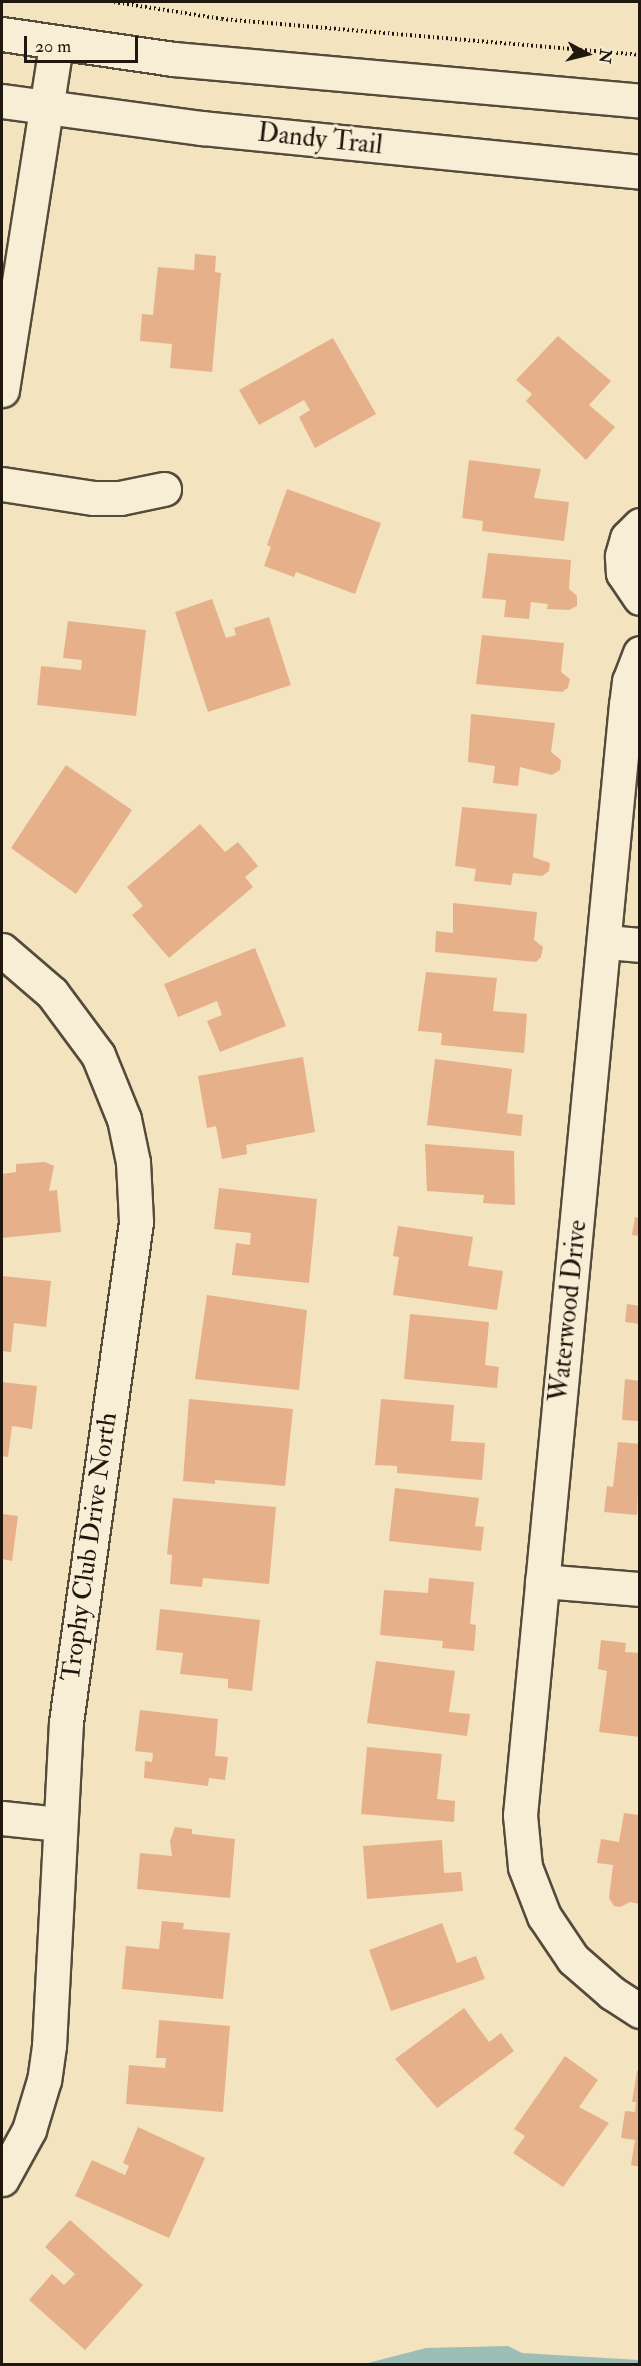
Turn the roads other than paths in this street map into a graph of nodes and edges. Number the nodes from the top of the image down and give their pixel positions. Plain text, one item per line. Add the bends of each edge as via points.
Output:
1 (2, 34) edge
2 (56, 45) junction
3 (2, 101) edge
4 (639, 101) edge
5 (46, 109) junction
6 (639, 172) edge
7 (2, 390) edge
8 (2, 484) edge
9 (164, 489) dead end
10 (639, 525) edge
11 (639, 598) edge
12 (639, 653) edge
13 (606, 942) junction
14 (639, 945) edge
15 (2, 950) edge
16 (542, 1581) junction
17 (639, 1589) edge
18 (2, 1818) edge
19 (58, 1824) junction
20 (639, 2011) edge
21 (2, 2179) edge

1 - 2 street
2 - 4 street
2 - 5 street
3 - 5 street, Dandy Trail
5 - 6 street, Dandy Trail
5 - 7 street
8 - 9 street via 94,498
10 - 11 street via 627,538 622,556 623,573
12 - 13 street, Waterwood Drive via 626,704
13 - 14 street
13 - 16 street, Waterwood Drive
15 - 19 street, Trophy Club Drive North via 52,993 94,1047 124,1119 134,1170 136,1222 66,1722
16 - 17 street
16 - 20 street, Waterwood Drive via 521,1832 525,1867 544,1916 573,1959
18 - 19 street
19 - 21 street, Trophy Club Drive North via 44,2080 29,2130

